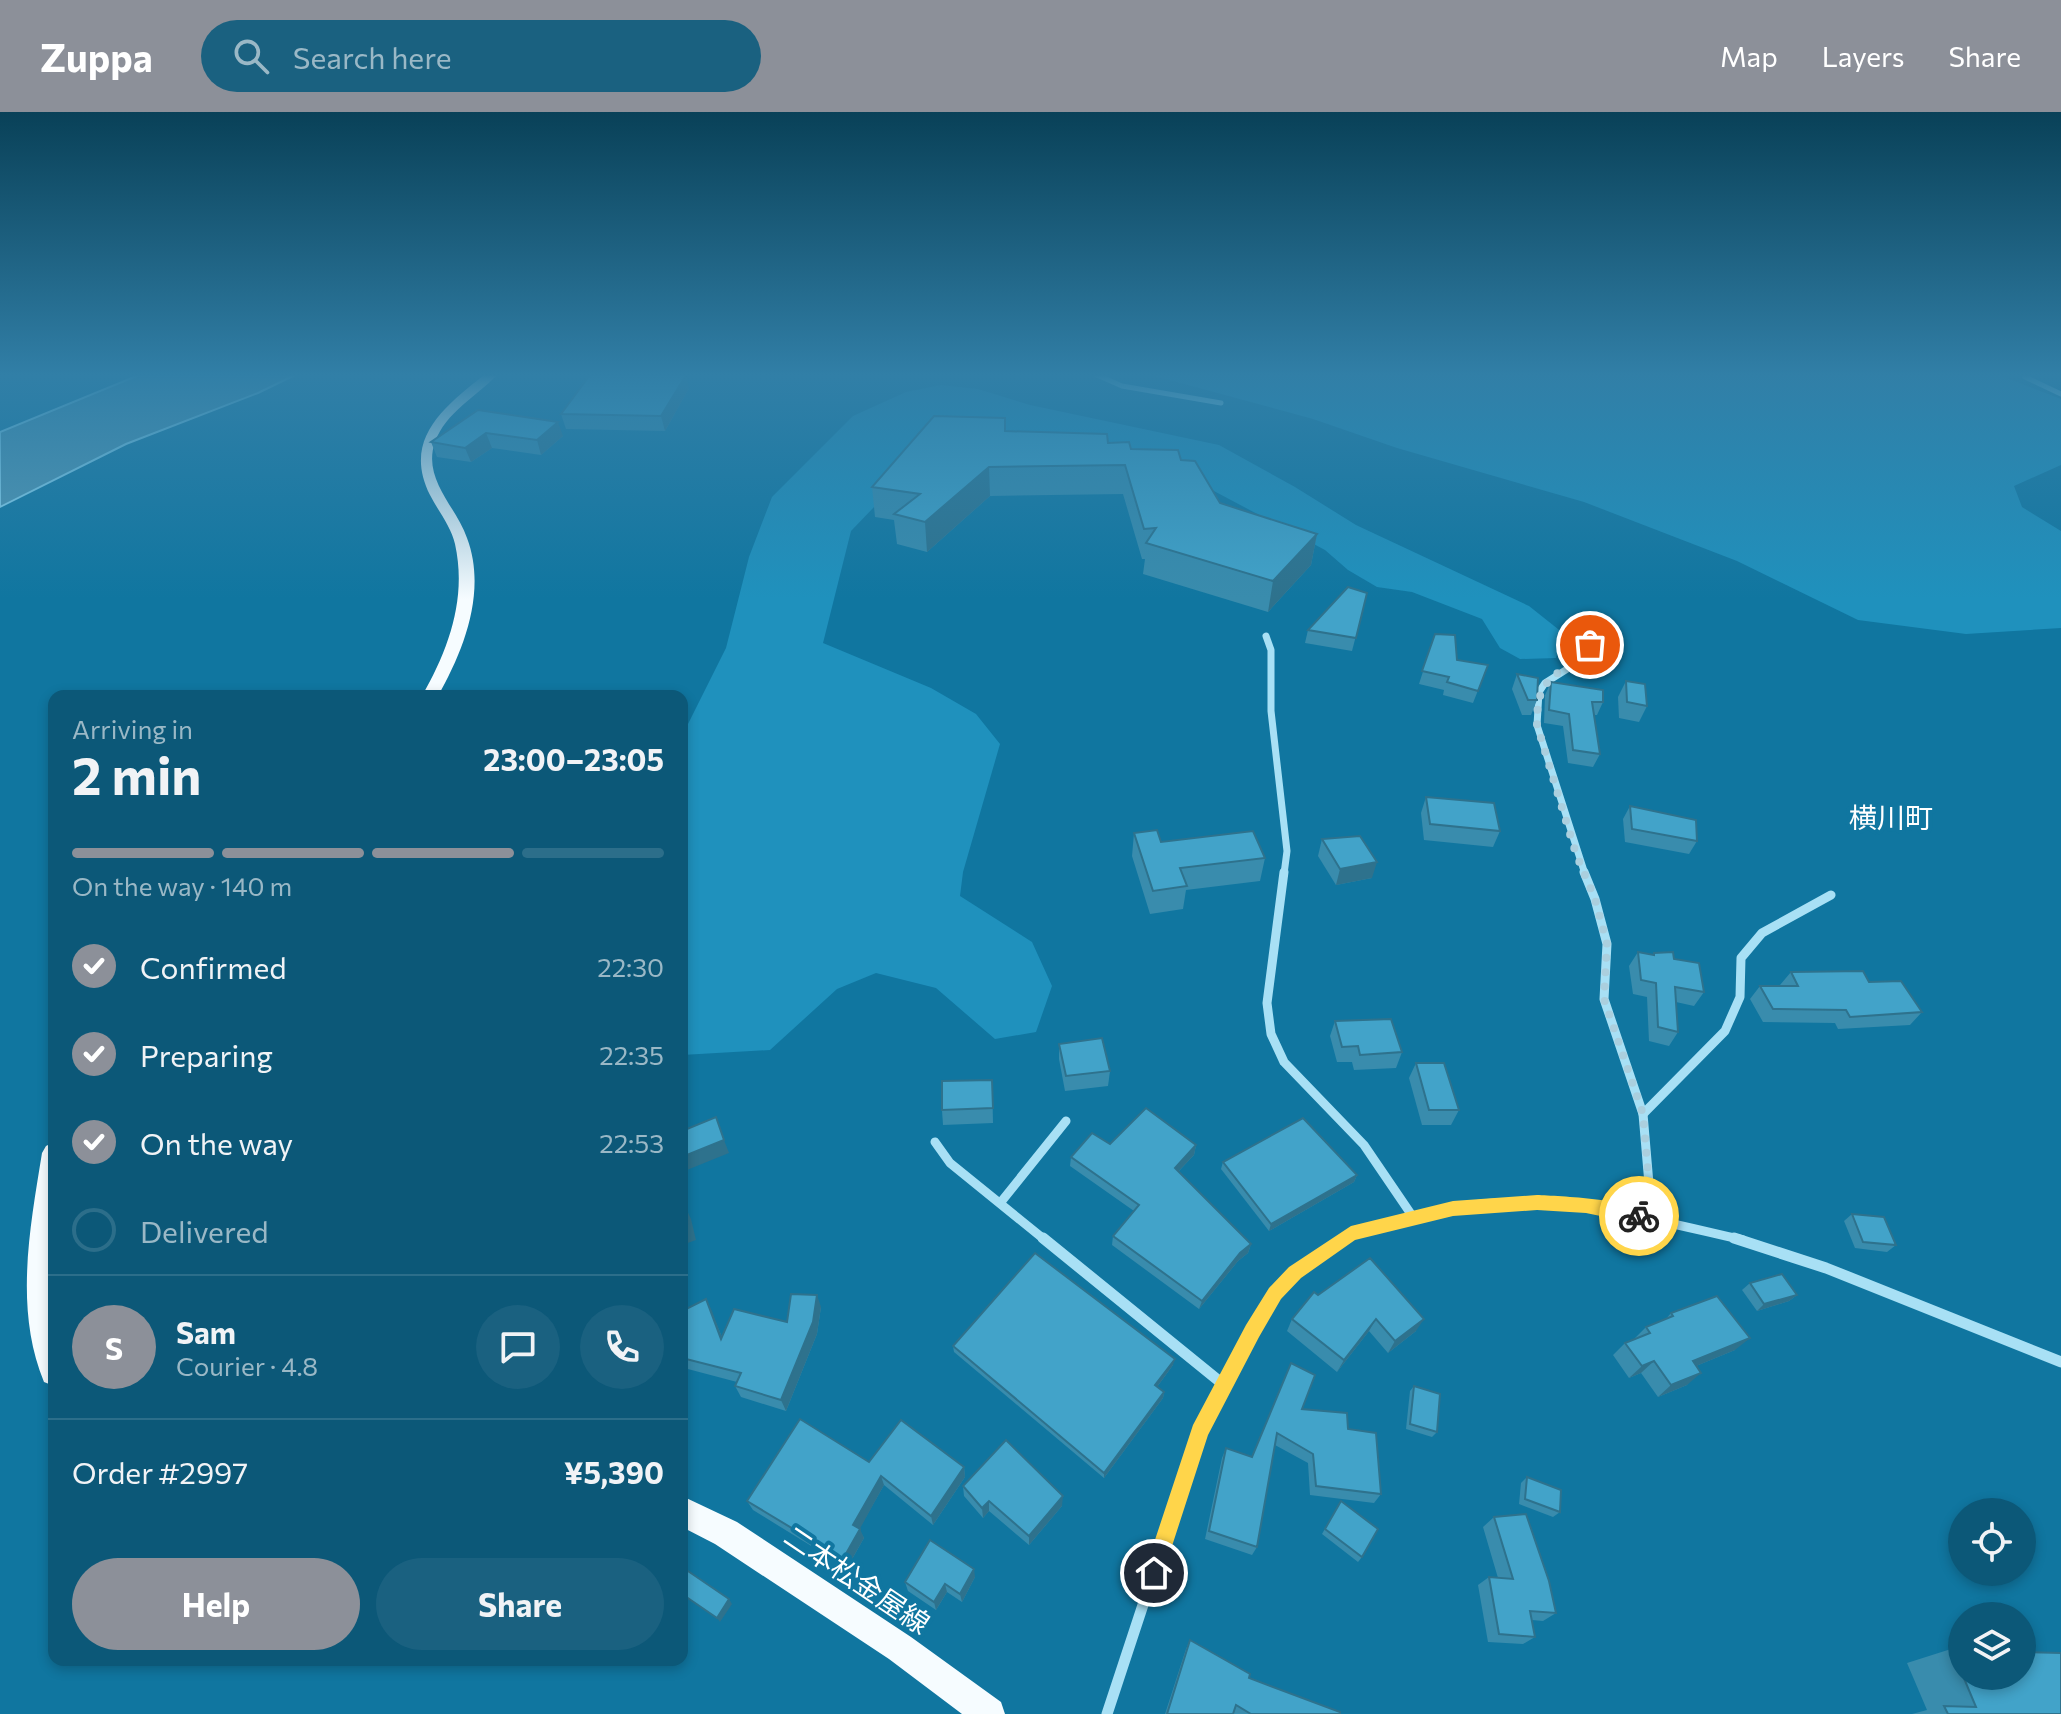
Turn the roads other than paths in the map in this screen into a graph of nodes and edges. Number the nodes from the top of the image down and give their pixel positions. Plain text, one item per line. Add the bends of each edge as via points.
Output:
1 (427, 450) edge
2 (1585, 620) dead end
3 (1266, 636) dead end
4 (434, 690) edge
5 (1831, 895) dead end
6 (1643, 1114) junction
7 (1066, 1121) dead end
8 (935, 1142) dead end
9 (48, 1195) edge
10 (1001, 1202) junction
11 (1413, 1217) junction
12 (1652, 1219) junction
13 (48, 1349) edge
14 (2058, 1361) edge
15 (2061, 1375) edge
16 (1224, 1385) junction
17 (688, 1514) edge
18 (989, 1714) edge
19 (1107, 1714) edge

1 - 4 main road via 427,474 462,541 467,603 457,641
2 - 6 street via 1590,645 1572,666 1545,683 1537,725 1595,899 1607,944 1604,999
3 - 11 street via 1287,851 1267,1003 1271,1034 1284,1062 1364,1145
5 - 6 street via 1762,933 1741,958 1740,997 1725,1031
6 - 12 street
7 - 10 street
8 - 10 street via 950,1163
9 - 13 main road via 39,1259 39,1315
10 - 16 street
11 - 12 street via 1537,1202 1586,1205
11 - 16 street via 1351,1234 1295,1272 1275,1294
12 - 14 street via 1748,1241 1826,1268
14 - 15 street
16 - 19 street via 1200,1432
17 - 18 main road, 二本松金屋線 via 726,1533 900,1648

